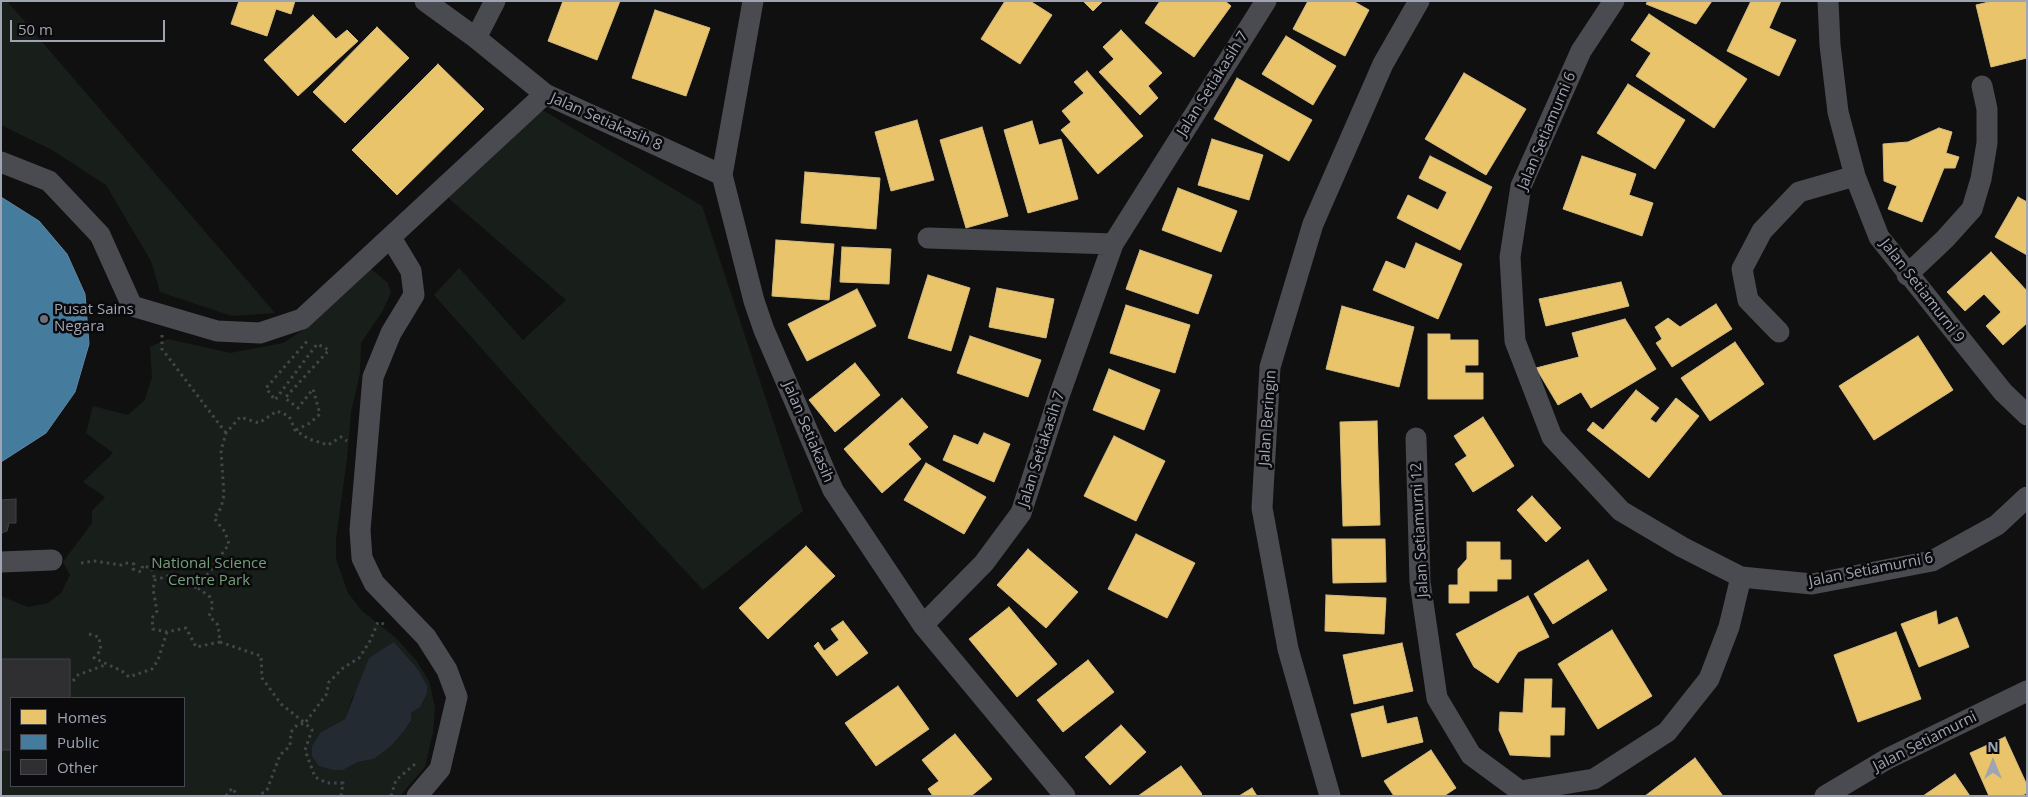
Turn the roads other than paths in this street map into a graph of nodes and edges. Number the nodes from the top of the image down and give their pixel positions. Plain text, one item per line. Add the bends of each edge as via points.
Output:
1 (425, 1) edge
2 (494, 1) edge
3 (753, 1) edge
4 (1266, 1) edge
5 (1419, 1) edge
6 (1614, 1) edge
7 (1828, 1) edge
8 (476, 38) junction
9 (1982, 86) dead end
10 (545, 94) junction
11 (1, 162) edge
12 (722, 175) junction
13 (1855, 176) junction
14 (398, 232) junction
15 (928, 238) dead end
16 (1113, 244) junction
17 (1907, 275) junction
18 (1779, 332) dead end
19 (2027, 414) edge
20 (1416, 438) dead end
21 (2027, 498) edge
22 (52, 560) dead end
23 (1, 562) edge
24 (1741, 577) junction
25 (923, 625) junction
26 (2027, 691) edge
27 (417, 796) edge
28 (1065, 796) edge
29 (1330, 796) edge
30 (1825, 796) edge

1 - 8 street, Jalan Setiakasih 8
2 - 8 street
3 - 12 street, Jalan Setiakasih
4 - 16 street, Jalan Setiakasih 7
5 - 29 street, Jalan Beringin via 1383,64 1313,224 1270,367 1262,508 1288,649
6 - 24 street, Jalan Setiamurni 6 via 1581,51 1521,186 1510,257 1515,341 1552,437 1621,511
7 - 13 street, Jalan Setiamurni 9 via 1838,112
8 - 10 street, Jalan Setiakasih 8
9 - 17 street via 1987,109 1987,143 1972,209
10 - 12 street, Jalan Setiakasih 8
10 - 14 street
11 - 14 street via 49,181 100,235 132,306 217,332 260,333 302,320
12 - 25 street, Jalan Setiakasih via 764,330 833,490
13 - 17 street, Jalan Setiamurni 9 via 1879,237
13 - 18 street via 1799,192 1762,231 1742,269 1748,300
14 - 27 street via 411,271 414,294 391,333 373,377 360,530 362,558 374,583 426,637 447,670 457,697 440,769
15 - 16 street
16 - 25 street, Jalan Setiakasih 7 via 1021,513 984,563
17 - 19 street, Jalan Setiamurni 9 via 2003,392
20 - 24 street, Jalan Setiamurni 12 via 1420,582 1437,698 1471,755 1520,791 1594,779 1666,732 1709,679 1730,627
21 - 24 street, Jalan Setiamurni 6 via 1997,526 1932,561 1812,584
22 - 23 street
25 - 28 street, Jalan Setiakasih
26 - 30 street, Jalan Setiamurni via 1887,759

